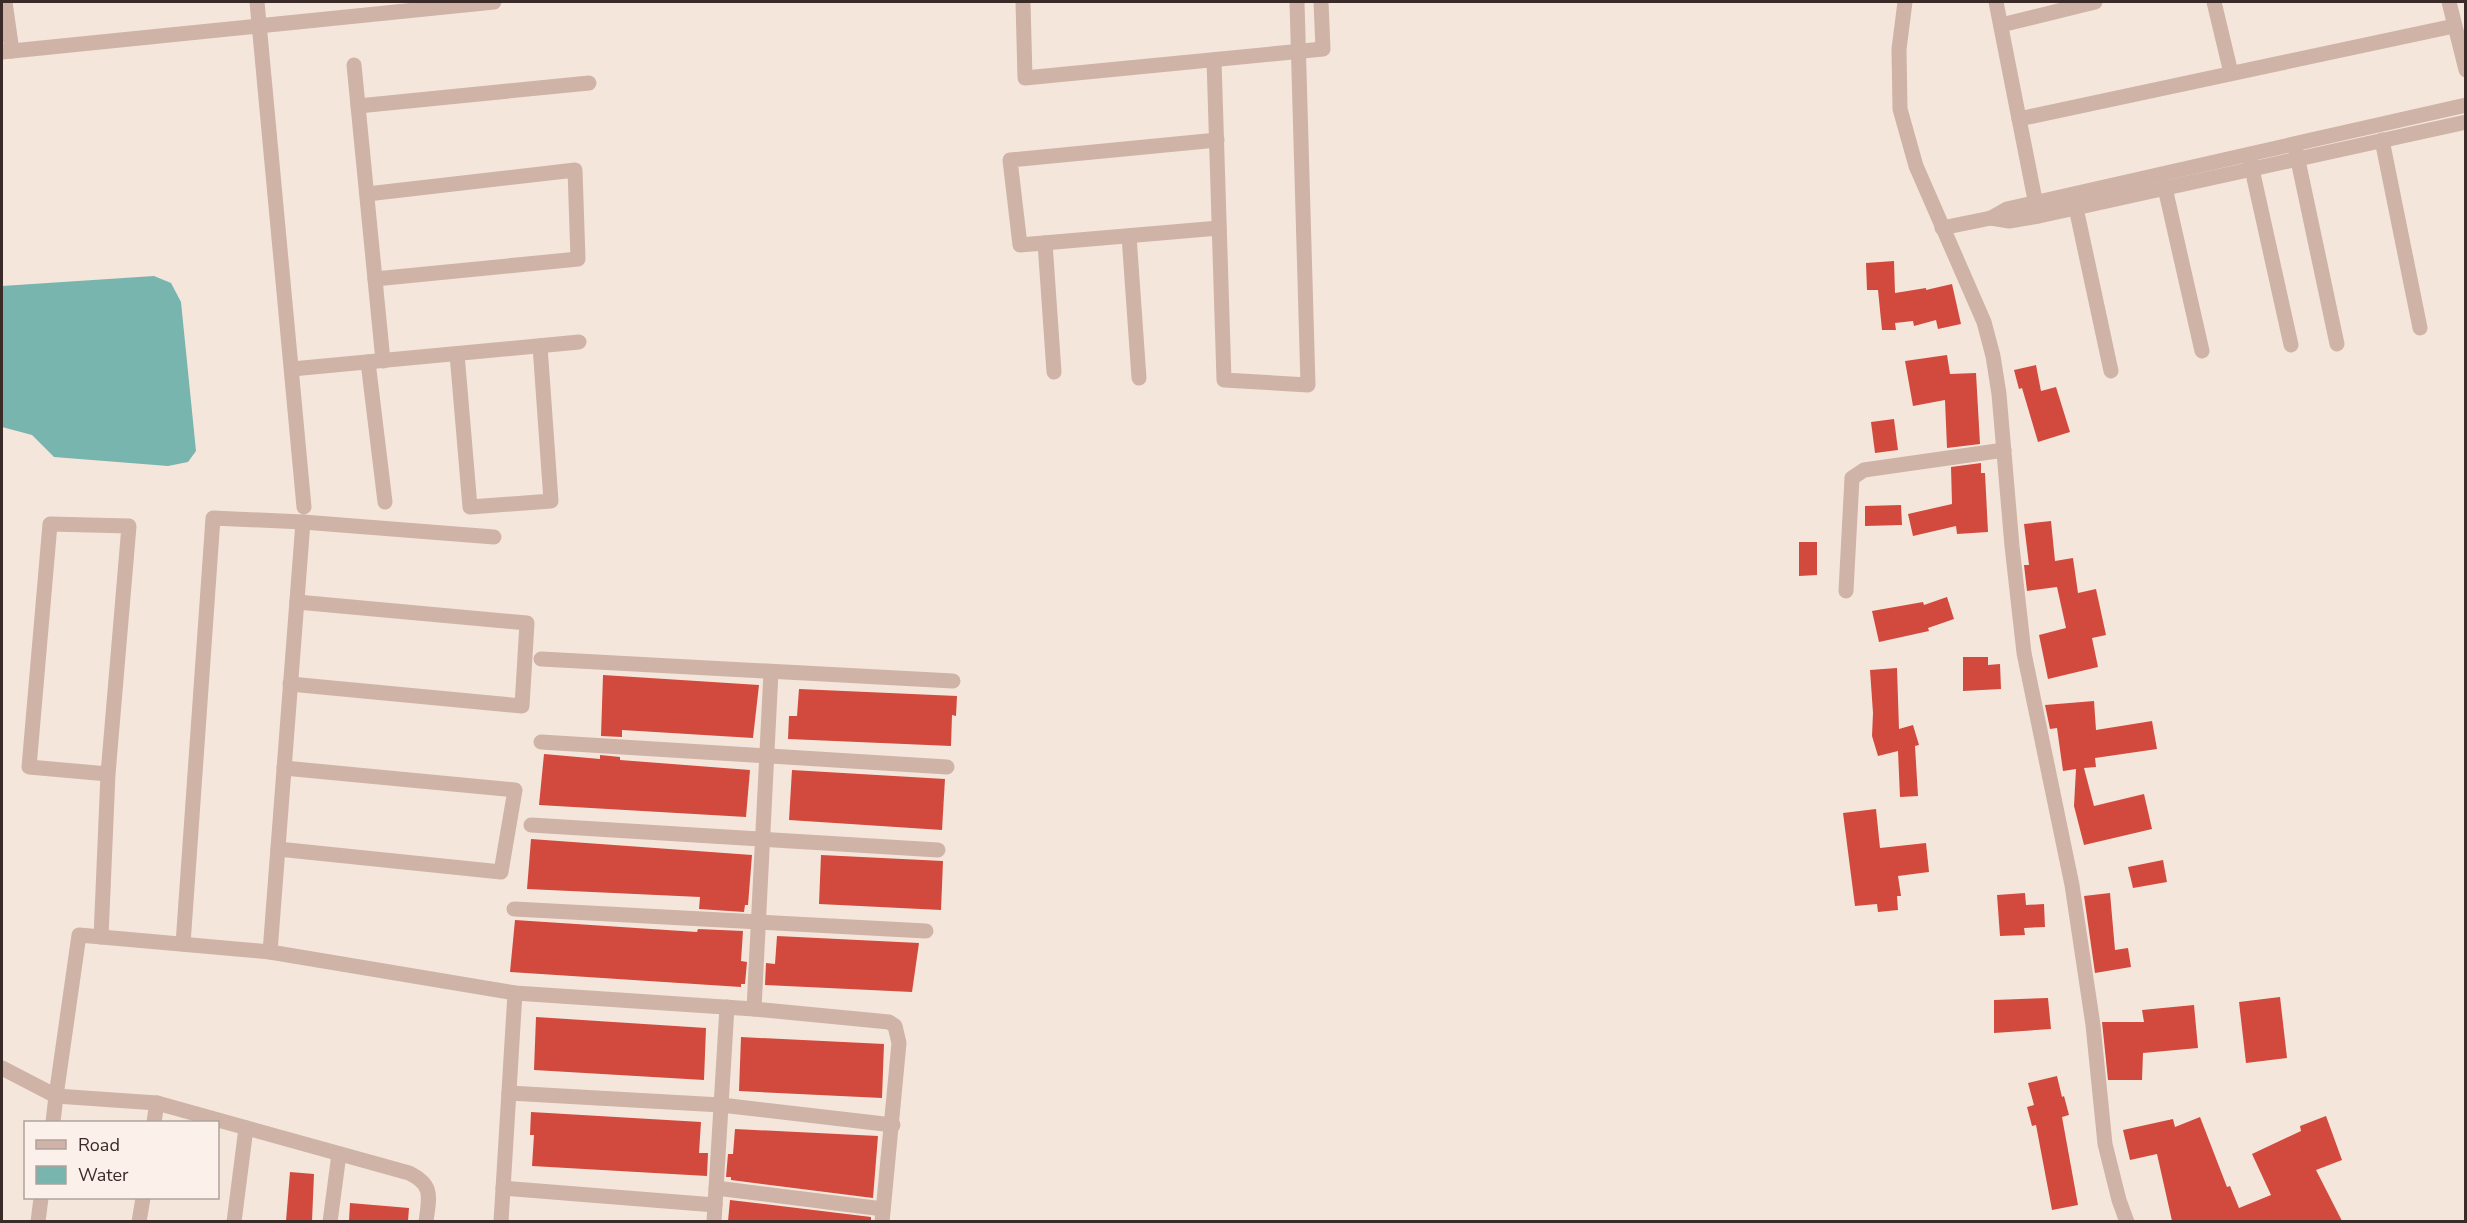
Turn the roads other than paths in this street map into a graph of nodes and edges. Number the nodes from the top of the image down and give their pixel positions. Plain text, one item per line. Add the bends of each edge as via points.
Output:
1 (5, 2) edge
2 (257, 2) edge
3 (494, 2) edge
4 (1023, 2) edge
5 (1297, 2) edge
6 (1321, 2) edge
7 (1905, 2) edge
8 (1996, 2) edge
9 (2095, 2) edge
10 (2214, 2) edge
11 (2449, 2) edge
12 (2001, 25) junction
13 (260, 26) junction
14 (2454, 26) junction
15 (7, 52) edge
16 (1298, 52) junction
17 (1214, 60) junction
18 (354, 65) dead end
19 (2466, 70) edge
20 (2230, 73) junction
21 (589, 83) dead end
22 (2466, 105) edge
23 (358, 106) junction
24 (2019, 119) junction
25 (2466, 122) edge
26 (1217, 140) junction
27 (2382, 140) junction
28 (2296, 151) junction
29 (2250, 162) junction
30 (2165, 188) junction
31 (367, 194) junction
32 (2076, 208) junction
33 (2037, 209) junction
34 (1219, 228) junction
35 (1942, 228) junction
36 (1129, 236) junction
37 (1045, 243) junction
38 (375, 279) junction
39 (2420, 328) dead end
40 (579, 342) dead end
41 (2337, 344) dead end
42 (2291, 345) dead end
43 (540, 346) junction
44 (2202, 351) dead end
45 (457, 354) junction
46 (376, 362) junction
47 (291, 369) junction
48 (2111, 371) dead end
49 (1054, 372) dead end
50 (1139, 378) dead end
51 (2004, 450) junction
52 (386, 502) dead end
53 (304, 514) junction
54 (494, 537) dead end
55 (1846, 591) dead end
56 (297, 602) junction
57 (541, 659) dead end
58 (771, 672) junction
59 (953, 681) dead end
60 (290, 684) junction
61 (541, 742) dead end
62 (767, 756) junction
63 (946, 767) dead end
64 (284, 768) junction
65 (108, 774) junction
66 (531, 825) dead end
67 (763, 840) junction
68 (278, 849) junction
69 (938, 850) dead end
70 (514, 909) dead end
71 (758, 922) junction
72 (926, 931) dead end
73 (101, 937) junction
74 (183, 944) junction
75 (270, 952) junction
76 (515, 993) junction
77 (727, 1007) junction
78 (754, 1009) junction
79 (2, 1068) edge
80 (509, 1093) junction
81 (56, 1096) junction
82 (157, 1103) junction
83 (721, 1105) junction
84 (52, 1121) edge
85 (154, 1121) edge
86 (893, 1125) junction
87 (246, 1128) junction
88 (339, 1154) junction
89 (503, 1188) junction
90 (716, 1188) junction
91 (42, 1199) edge
92 (143, 1199) edge
93 (715, 1205) junction
94 (882, 1215) edge
95 (38, 1221) edge
96 (140, 1221) edge
97 (234, 1221) edge
98 (330, 1221) edge
99 (426, 1221) edge
100 (501, 1221) edge
101 (714, 1221) edge
102 (2127, 1221) edge

1 - 15 street
2 - 13 street
3 - 13 street
4 - 17 street via 1025,78
5 - 16 street
6 - 16 street via 1323,49
7 - 35 street via 1899,49 1900,109 1916,166
8 - 12 street
9 - 12 street
10 - 20 street
11 - 14 street
12 - 24 street
13 - 15 street
13 - 47 street
14 - 19 street
14 - 20 street
16 - 17 street
16 - 34 street via 1308,385 1224,380
17 - 26 street
18 - 23 street
20 - 24 street
21 - 23 street
22 - 28 street
23 - 31 street
24 - 33 street
25 - 27 street
26 - 34 street
26 - 37 street via 1010,160 1020,244
27 - 28 street
27 - 39 street
28 - 29 street
28 - 41 street
29 - 30 street
29 - 33 street
29 - 42 street
30 - 32 street
30 - 44 street
31 - 38 street
31 - 38 street via 575,170 578,259
32 - 33 street
32 - 48 street
33 - 35 street via 2009,221 1991,218
34 - 36 street
35 - 51 street via 1987,333 1999,394
36 - 37 street
36 - 50 street
37 - 49 street
38 - 46 street
40 - 43 street
43 - 45 street
43 - 45 street via 551,501 470,507
45 - 46 street
46 - 47 street
46 - 52 street
47 - 53 street
51 - 55 street via 1864,470 1852,478
51 - 102 street via 2024,653 2072,885 2093,1025 2105,1144
53 - 54 street
53 - 56 street
53 - 74 street via 213,518
56 - 60 street
56 - 60 street via 527,623 522,706
57 - 58 street
58 - 59 street
58 - 62 street
60 - 64 street
61 - 62 street
62 - 63 street
62 - 67 street
64 - 68 street
64 - 68 street via 515,790 501,872
65 - 65 street via 28,767 50,525 129,526
65 - 73 street
66 - 67 street
67 - 69 street
67 - 71 street
68 - 75 street
70 - 71 street
71 - 72 street
71 - 78 street
73 - 74 street
73 - 81 street via 79,935
74 - 75 street
75 - 76 street
76 - 77 street
76 - 80 street
77 - 78 street
77 - 83 street
78 - 86 street via 889,1022 896,1026 899,1043
79 - 81 street
80 - 83 street
80 - 89 street
81 - 82 street
81 - 84 street
82 - 85 street
82 - 87 street
83 - 86 street
83 - 90 street
86 - 94 street
87 - 88 street
87 - 97 street
88 - 98 street
88 - 99 street via 420,1178 429,1191
89 - 93 street
89 - 100 street
90 - 93 street
90 - 94 street
91 - 95 street
92 - 96 street
93 - 101 street

